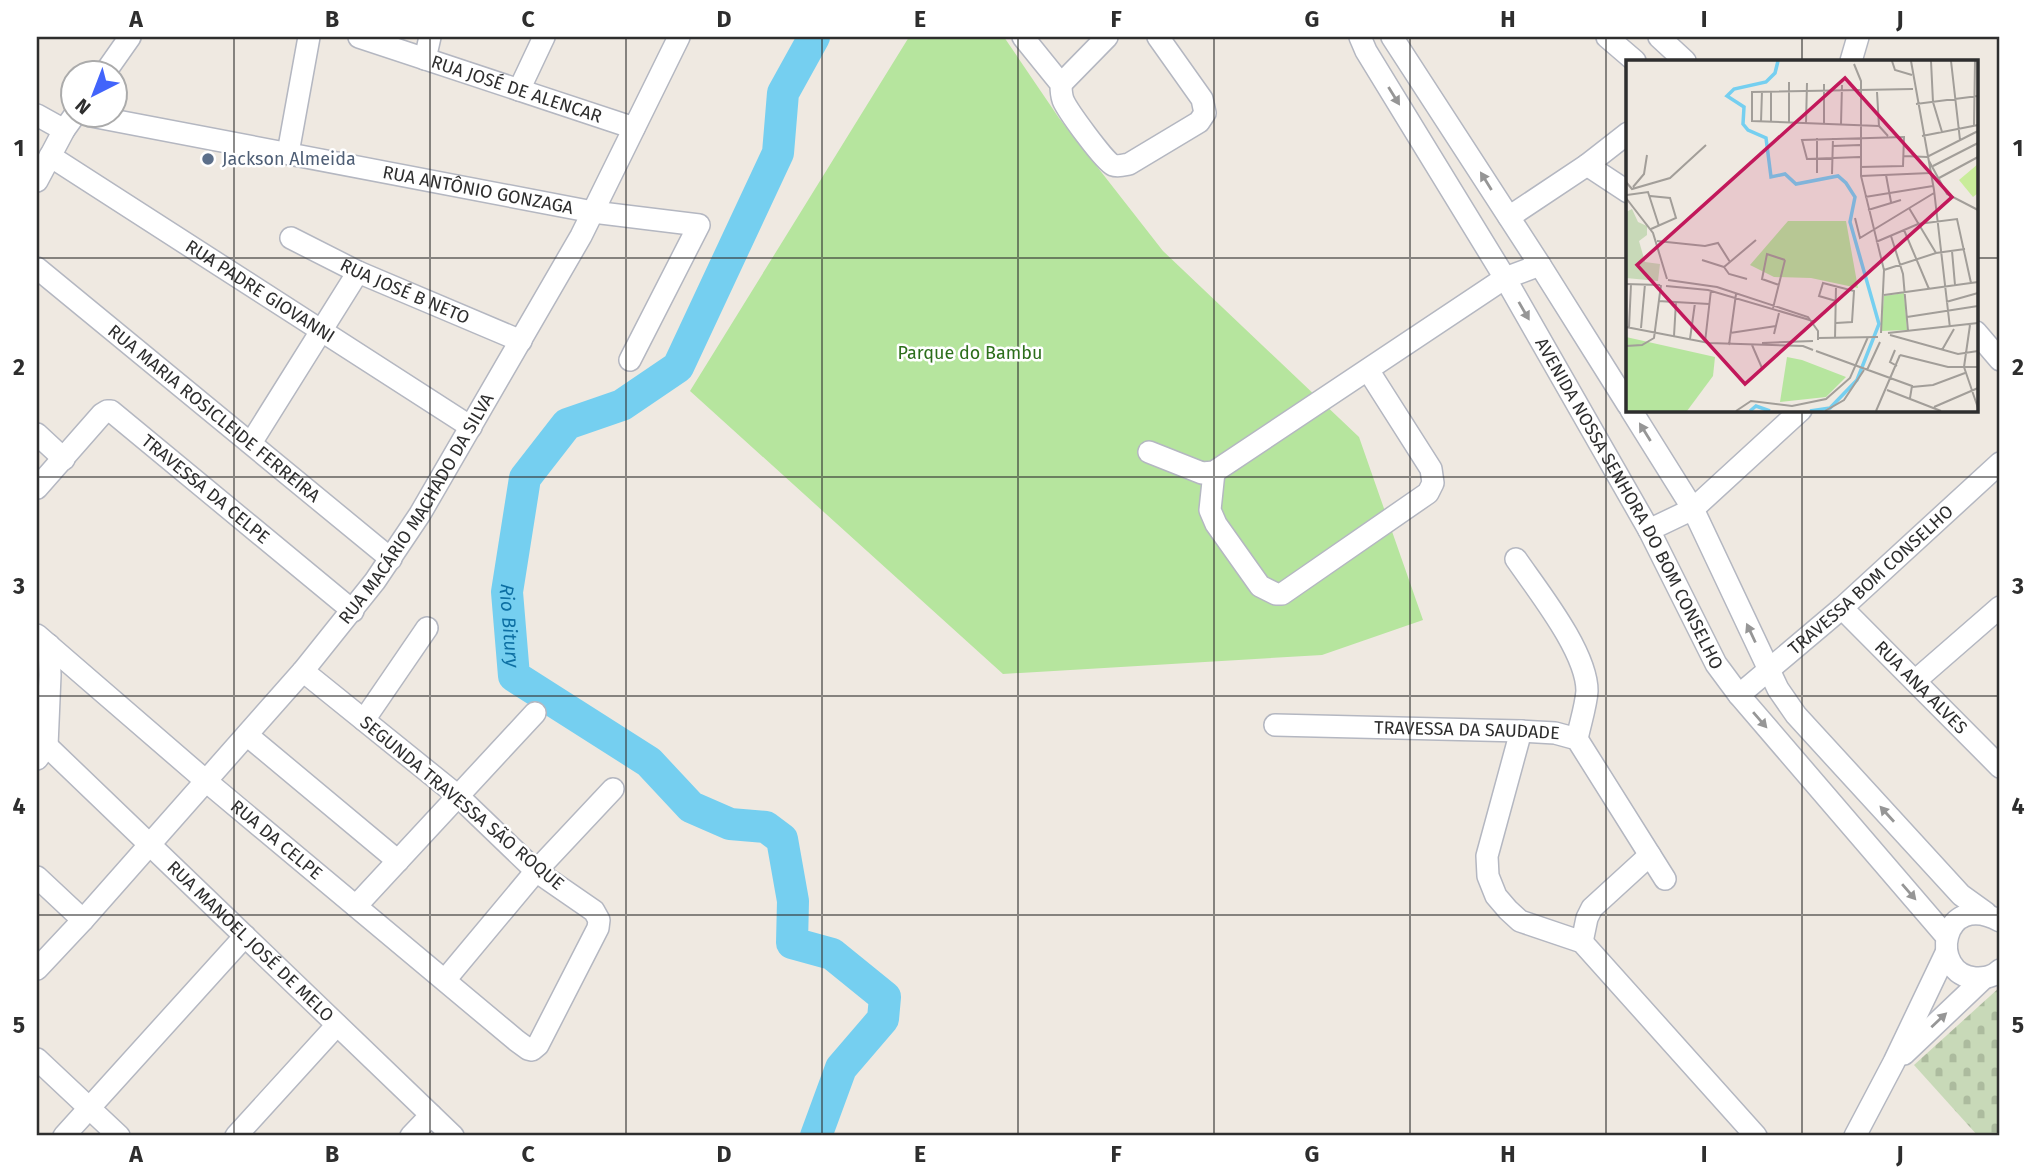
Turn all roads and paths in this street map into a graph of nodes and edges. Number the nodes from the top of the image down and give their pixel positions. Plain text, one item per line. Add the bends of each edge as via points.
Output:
1 (130, 37) edge
2 (309, 37) edge
3 (359, 37) edge
4 (430, 37) edge
5 (544, 37) edge
6 (680, 37) edge
7 (1023, 37) edge
8 (1107, 37) edge
9 (1158, 37) edge
10 (1360, 37) edge
11 (1392, 37) edge
12 (1607, 37) edge
13 (1659, 37) edge
14 (1858, 37) edge
15 (425, 59) junction
16 (114, 60) edge
17 (1634, 60) edge
18 (1684, 60) edge
19 (1851, 60) edge
20 (1061, 84) junction
21 (519, 90) junction
22 (37, 115) edge
23 (60, 121) edge
24 (130, 123) edge
25 (634, 128) junction
26 (65, 130) edge
27 (1626, 135) edge
28 (288, 153) junction
29 (50, 156) junction
30 (1587, 165) junction
31 (37, 181) edge
32 (1626, 191) edge
33 (593, 212) junction
34 (1509, 217) junction
35 (291, 239) dead end
36 (1540, 265) junction
37 (37, 268) edge
38 (358, 272) junction
39 (1505, 278) junction
40 (322, 331) junction
41 (1978, 334) edge
42 (520, 341) junction
43 (630, 360) dead end
44 (2000, 360) edge
45 (1368, 370) junction
46 (1626, 402) edge
47 (1631, 411) edge
48 (1800, 411) edge
49 (471, 427) junction
50 (37, 434) edge
51 (251, 443) junction
52 (1149, 452) dead end
53 (64, 459) junction
54 (2000, 463) edge
55 (1214, 472) junction
56 (37, 488) edge
57 (1693, 509) junction
58 (1649, 530) junction
59 (391, 559) junction
60 (1516, 559) dead end
61 (2000, 607) edge
62 (1842, 608) junction
63 (352, 611) junction
64 (427, 628) dead end
65 (43, 640) edge
66 (1769, 669) junction
67 (303, 671) junction
68 (1915, 681) junction
69 (1739, 695) junction
70 (535, 713) dead end
71 (364, 720) junction
72 (1275, 725) dead end
73 (1521, 731) junction
74 (247, 735) junction
75 (1577, 738) junction
76 (42, 753) edge
77 (2000, 766) edge
78 (206, 781) junction
79 (613, 789) dead end
80 (458, 796) junction
81 (150, 845) junction
82 (1650, 855) junction
83 (398, 861) junction
84 (536, 871) junction
85 (37, 877) edge
86 (1665, 879) dead end
87 (356, 906) junction
88 (1993, 917) edge
89 (83, 920) junction
90 (246, 936) junction
91 (1582, 942) junction
92 (1946, 944) junction
93 (37, 969) edge
94 (1992, 974) edge
95 (445, 980) junction
96 (337, 1025) junction
97 (517, 1041) joint
98 (37, 1059) edge
99 (1894, 1062) junction
100 (89, 1108) junction
101 (431, 1115) junction
102 (64, 1136) edge
103 (119, 1136) edge
104 (236, 1136) edge
105 (411, 1136) edge
106 (453, 1136) edge
107 (1756, 1136) edge
108 (1855, 1136) edge

1 - 16 street
2 - 28 street
3 - 15 street, RUA JOSÉ DE ALENCAR
4 - 15 street
5 - 21 street
6 - 25 street, RUA MACÁRIO MACHADO DA SILVA
7 - 20 street
8 - 20 street
9 - 20 street via 1204,103 1205,113 1199,122 1129,164 1116,166 1101,155 1066,107
10 -> 39 street, AVENIDA NOSSA SENHORA DO BOM CONSELHO
34 -> 11 street
12 - 17 street
13 - 18 street
14 - 19 street
15 - 21 street, RUA JOSÉ DE ALENCAR
21 - 25 street, RUA JOSÉ DE ALENCAR
22 - 23 street
24 - 28 street, RUA ANTÔNIO GONZAGA
25 - 33 street, RUA MACÁRIO MACHADO DA SILVA
26 - 29 street
27 - 30 street
28 - 33 street, RUA ANTÔNIO GONZAGA
29 - 31 street
29 - 40 street, RUA PADRE GIOVANNI
30 - 32 street
30 - 34 street
33 - 42 street, RUA MACÁRIO MACHADO DA SILVA
33 - 43 street, RUA ANTÔNIO GONZAGA via 699,225
34 - 36 street
35 - 38 street, RUA JOSÉ B NETO
36 - 39 street
36 - 46 street
37 - 51 street, RUA MARIA ROSICLEIDE FERREIRA
38 - 40 street
38 - 42 street, RUA JOSÉ B NETO
39 - 45 street
39 -> 58 street, AVENIDA NOSSA SENHORA DO BOM CONSELHO
40 - 49 street, RUA PADRE GIOVANNI
40 - 51 street
41 - 44 street
42 - 49 street, RUA MACÁRIO MACHADO DA SILVA
45 - 55 street
45 - 55 street via 1431,469 1433,483 1428,493 1282,594 1260,586 1216,524 1210,510
57 -> 47 street
48 - 57 street
49 - 59 street, RUA MACÁRIO MACHADO DA SILVA
50 - 53 street
51 - 59 street, RUA MARIA ROSICLEIDE FERREIRA
52 - 55 street via 1202,473
53 - 56 street
53 - 63 street, TRAVESSA DA CELPE via 102,414 111,411
54 - 62 street, TRAVESSA BOM CONSELHO
57 - 58 street
66 -> 57 street
58 - 69 street, AVENIDA NOSSA SENHORA DO BOM CONSELHO via 1716,664
59 - 63 street, RUA MACÁRIO MACHADO DA SILVA
60 - 75 street via 1568,635 1584,673 1587,691
61 - 68 street
62 - 66 street, TRAVESSA BOM CONSELHO
62 - 68 street, RUA ANA ALVES
63 - 67 street, RUA MACÁRIO MACHADO DA SILVA
64 - 71 street
65 - 76 street via 50,674
65 - 78 street, RUA DA CELPE
66 - 69 street, TRAVESSA BOM CONSELHO
88 -> 66 street via 1961,895 1797,715
67 - 71 street, SEGUNDA TRAVESSA SÃO ROQUE
67 - 74 street, RUA MACÁRIO MACHADO DA SILVA
68 - 77 street, RUA ANA ALVES
69 -> 92 street, AVENIDA NOSSA SENHORA DO BOM CONSELHO
70 - 80 street
71 - 80 street, SEGUNDA TRAVESSA SÃO ROQUE
72 - 73 street, TRAVESSA DA SAUDADE
73 - 75 street, TRAVESSA DA SAUDADE
73 - 91 street via 1487,856 1488,876 1496,896 1520,921
74 - 78 street, RUA MACÁRIO MACHADO DA SILVA
74 - 83 street
75 - 82 street, TRAVESSA DA SAUDADE
76 - 81 street, RUA MANOEL JOSÉ DE MELO
78 - 81 street, RUA MACÁRIO MACHADO DA SILVA
78 - 87 street, RUA DA CELPE
79 - 84 street
80 - 83 street
80 - 84 street, SEGUNDA TRAVESSA SÃO ROQUE
81 - 89 street, RUA MACÁRIO MACHADO DA SILVA
81 - 90 street, RUA MANOEL JOSÉ DE MELO
82 - 86 street, TRAVESSA DA SAUDADE
82 - 91 street via 1592,908
83 - 87 street
84 - 95 street
84 - 97 street, SEGUNDA TRAVESSA SÃO ROQUE via 589,907 597,916 598,928 538,1045 528,1049
85 - 89 street
87 - 95 street, RUA DA CELPE
88 - 92 street via 1970,914 1955,922
89 - 93 street, RUA MACÁRIO MACHADO DA SILVA
90 - 96 street, RUA MANOEL JOSÉ DE MELO
90 - 100 street
91 - 107 street
92 - 94 street, AVENIDA NOSSA SENHORA DO BOM CONSELHO via 1954,968 1968,977
92 - 99 street
99 -> 94 street
95 - 97 street, RUA DA CELPE
96 - 101 street, RUA MANOEL JOSÉ DE MELO
96 - 104 street
98 - 100 street
99 - 108 street
100 - 102 street
100 - 103 street
101 - 105 street
101 - 106 street, RUA MANOEL JOSÉ DE MELO

